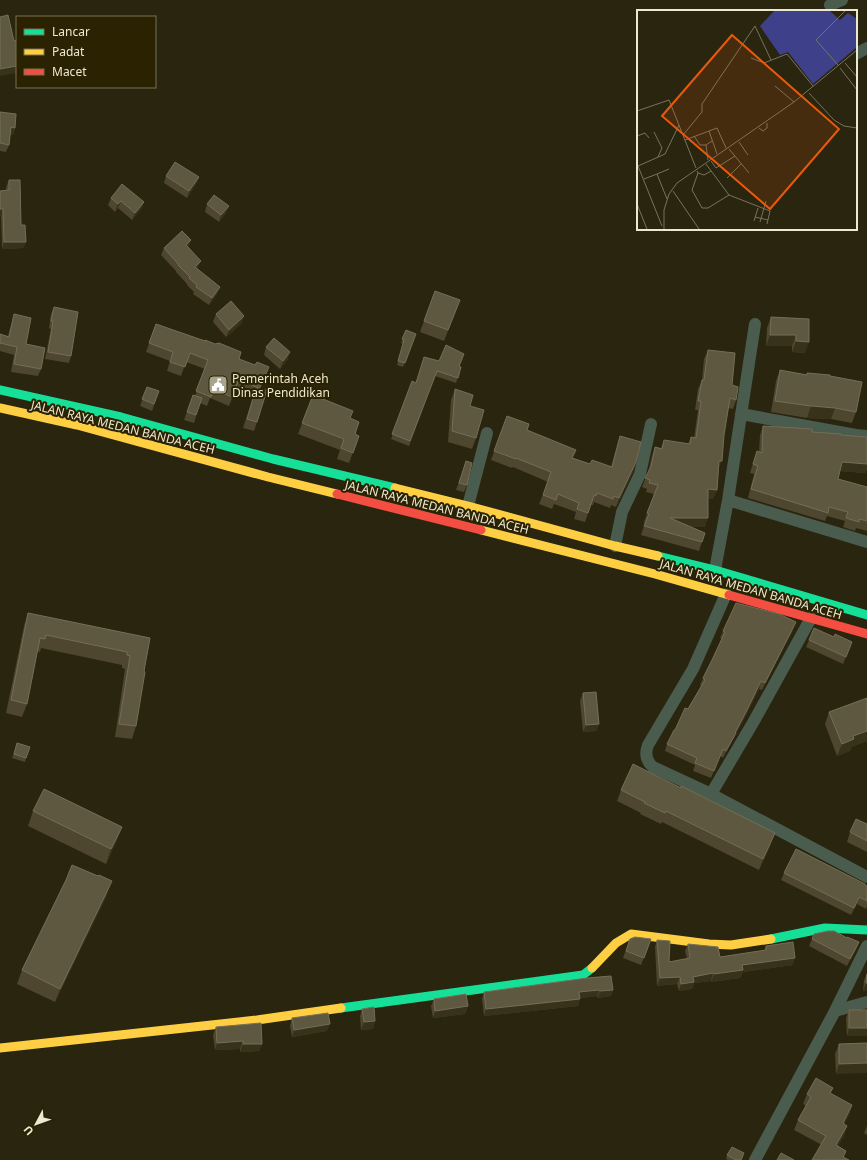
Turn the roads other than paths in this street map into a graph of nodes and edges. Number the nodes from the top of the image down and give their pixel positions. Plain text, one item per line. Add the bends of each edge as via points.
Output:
1 (842, 0) edge
2 (830, 5) dead end
3 (867, 48) edge
4 (857, 53) edge
5 (755, 324) dead end
6 (0, 390) edge
7 (0, 408) edge
8 (741, 414) junction
9 (651, 424) dead end
10 (487, 433) dead end
11 (867, 436) edge
12 (271, 468) junction
13 (728, 500) junction
14 (468, 506) junction
15 (533, 524) junction
16 (867, 542) edge
17 (530, 543) junction
18 (615, 546) junction
19 (715, 570) junction
20 (726, 594) junction
21 (867, 615) edge
22 (811, 618) junction
23 (867, 632) edge
24 (711, 794) junction
25 (867, 877) edge
26 (867, 930) edge
27 (867, 946) edge
28 (867, 1002) edge
29 (835, 1011) junction
30 (0, 1048) edge
31 (755, 1160) edge

1 - 2 street
3 - 4 street
5 - 8 street
6 - 12 main road, JALAN RAYA MEDAN BANDA ACEH via 121,417
7 - 12 main road, JALAN RAYA MEDAN BANDA ACEH
8 - 11 street
8 - 13 street
9 - 18 street via 640,474 622,512
10 - 14 street
12 - 14 main road, JALAN RAYA MEDAN BANDA ACEH
12 - 17 main road, JALAN RAYA MEDAN BANDA ACEH
13 - 16 street
13 - 19 street
14 - 15 main road, JALAN RAYA MEDAN BANDA ACEH
15 - 17 main road
15 - 18 main road, JALAN RAYA MEDAN BANDA ACEH
17 - 20 main road, JALAN RAYA MEDAN BANDA ACEH
18 - 19 main road, JALAN RAYA MEDAN BANDA ACEH
19 - 21 main road, JALAN RAYA MEDAN BANDA ACEH
20 - 22 main road, JALAN RAYA MEDAN BANDA ACEH
20 - 24 street via 693,669 651,738 646,751 649,763 653,767
22 - 23 main road, JALAN RAYA MEDAN BANDA ACEH
22 - 24 street
24 - 25 street
26 - 30 main road via 825,928 731,945 631,934 622,937 583,975 256,1020
27 - 29 street
28 - 29 street
29 - 31 street

